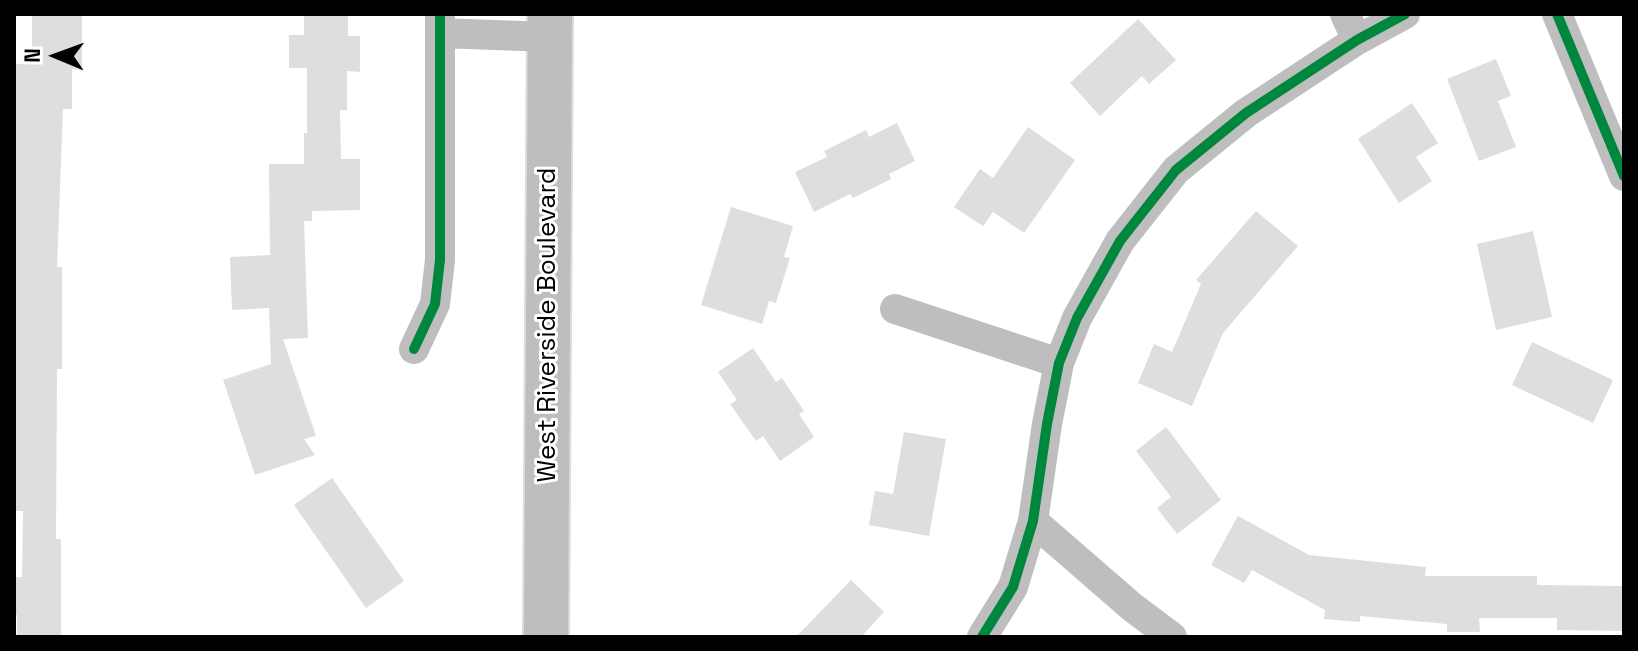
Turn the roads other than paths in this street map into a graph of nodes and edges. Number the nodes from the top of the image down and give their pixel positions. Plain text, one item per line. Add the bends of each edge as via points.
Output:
1 (1405, 14) edge
2 (1557, 14) edge
3 (440, 24) edge
4 (550, 26) edge
5 (1351, 27) edge
6 (1624, 176) edge
7 (895, 309) dead end
8 (414, 349) dead end
9 (1059, 363) junction
10 (1033, 521) junction
11 (546, 637) edge
12 (982, 637) edge
13 (1172, 637) edge

1 - 5 street
2 - 6 street
3 - 4 street
3 - 8 street via 440,260 435,304
4 - 11 main road, West Riverside Boulevard
5 - 9 street via 1176,170 1120,241 1077,318
7 - 9 street
9 - 10 street
10 - 12 street via 1013,587
10 - 13 street

